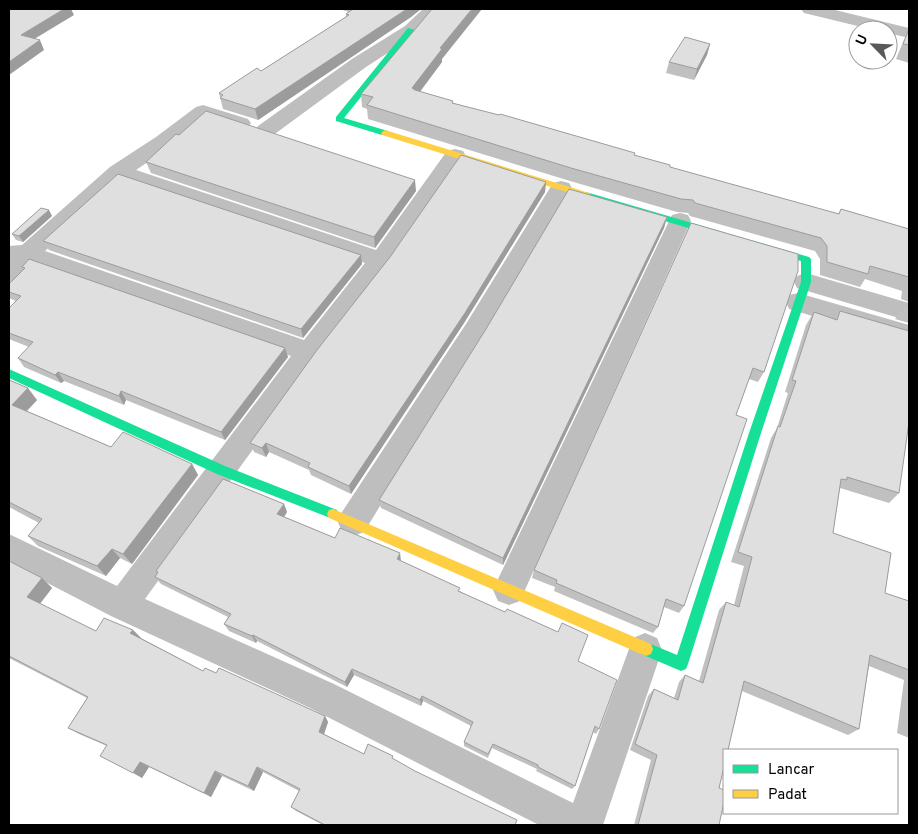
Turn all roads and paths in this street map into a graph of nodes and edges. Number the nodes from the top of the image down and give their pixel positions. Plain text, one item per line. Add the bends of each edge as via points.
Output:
1 (433, 9) edge
2 (810, 9) edge
3 (411, 30) junction
4 (909, 33) edge
5 (455, 156) junction
6 (118, 172) junction
7 (561, 188) junction
8 (680, 221) junction
9 (18, 253) edge
10 (381, 260) junction
11 (9, 282) edge
12 (802, 292) junction
13 (909, 312) edge
14 (909, 335) edge
15 (309, 352) junction
16 (9, 373) edge
17 (221, 470) junction
18 (353, 522) junction
19 (9, 548) edge
20 (509, 590) junction
21 (122, 605) junction
22 (645, 650) junction
23 (577, 825) edge
24 (584, 825) edge

1 - 3 street
2 - 4 street
3 - 5 street via 339,119
3 - 6 street via 359,63 274,134 203,111
5 - 7 street
5 - 10 street via 424,184
6 - 9 street
6 - 10 street
7 - 8 street
7 - 18 street via 475,331
8 - 12 street via 806,260
8 - 20 street
9 - 11 street
9 - 15 street
10 - 15 street
12 - 13 street
12 - 14 street
12 - 22 street via 681,664
15 - 17 street
16 - 17 street
17 - 18 street
17 - 21 street
18 - 20 street
19 - 21 street
20 - 22 street
21 - 23 street via 322,696
22 - 24 street

